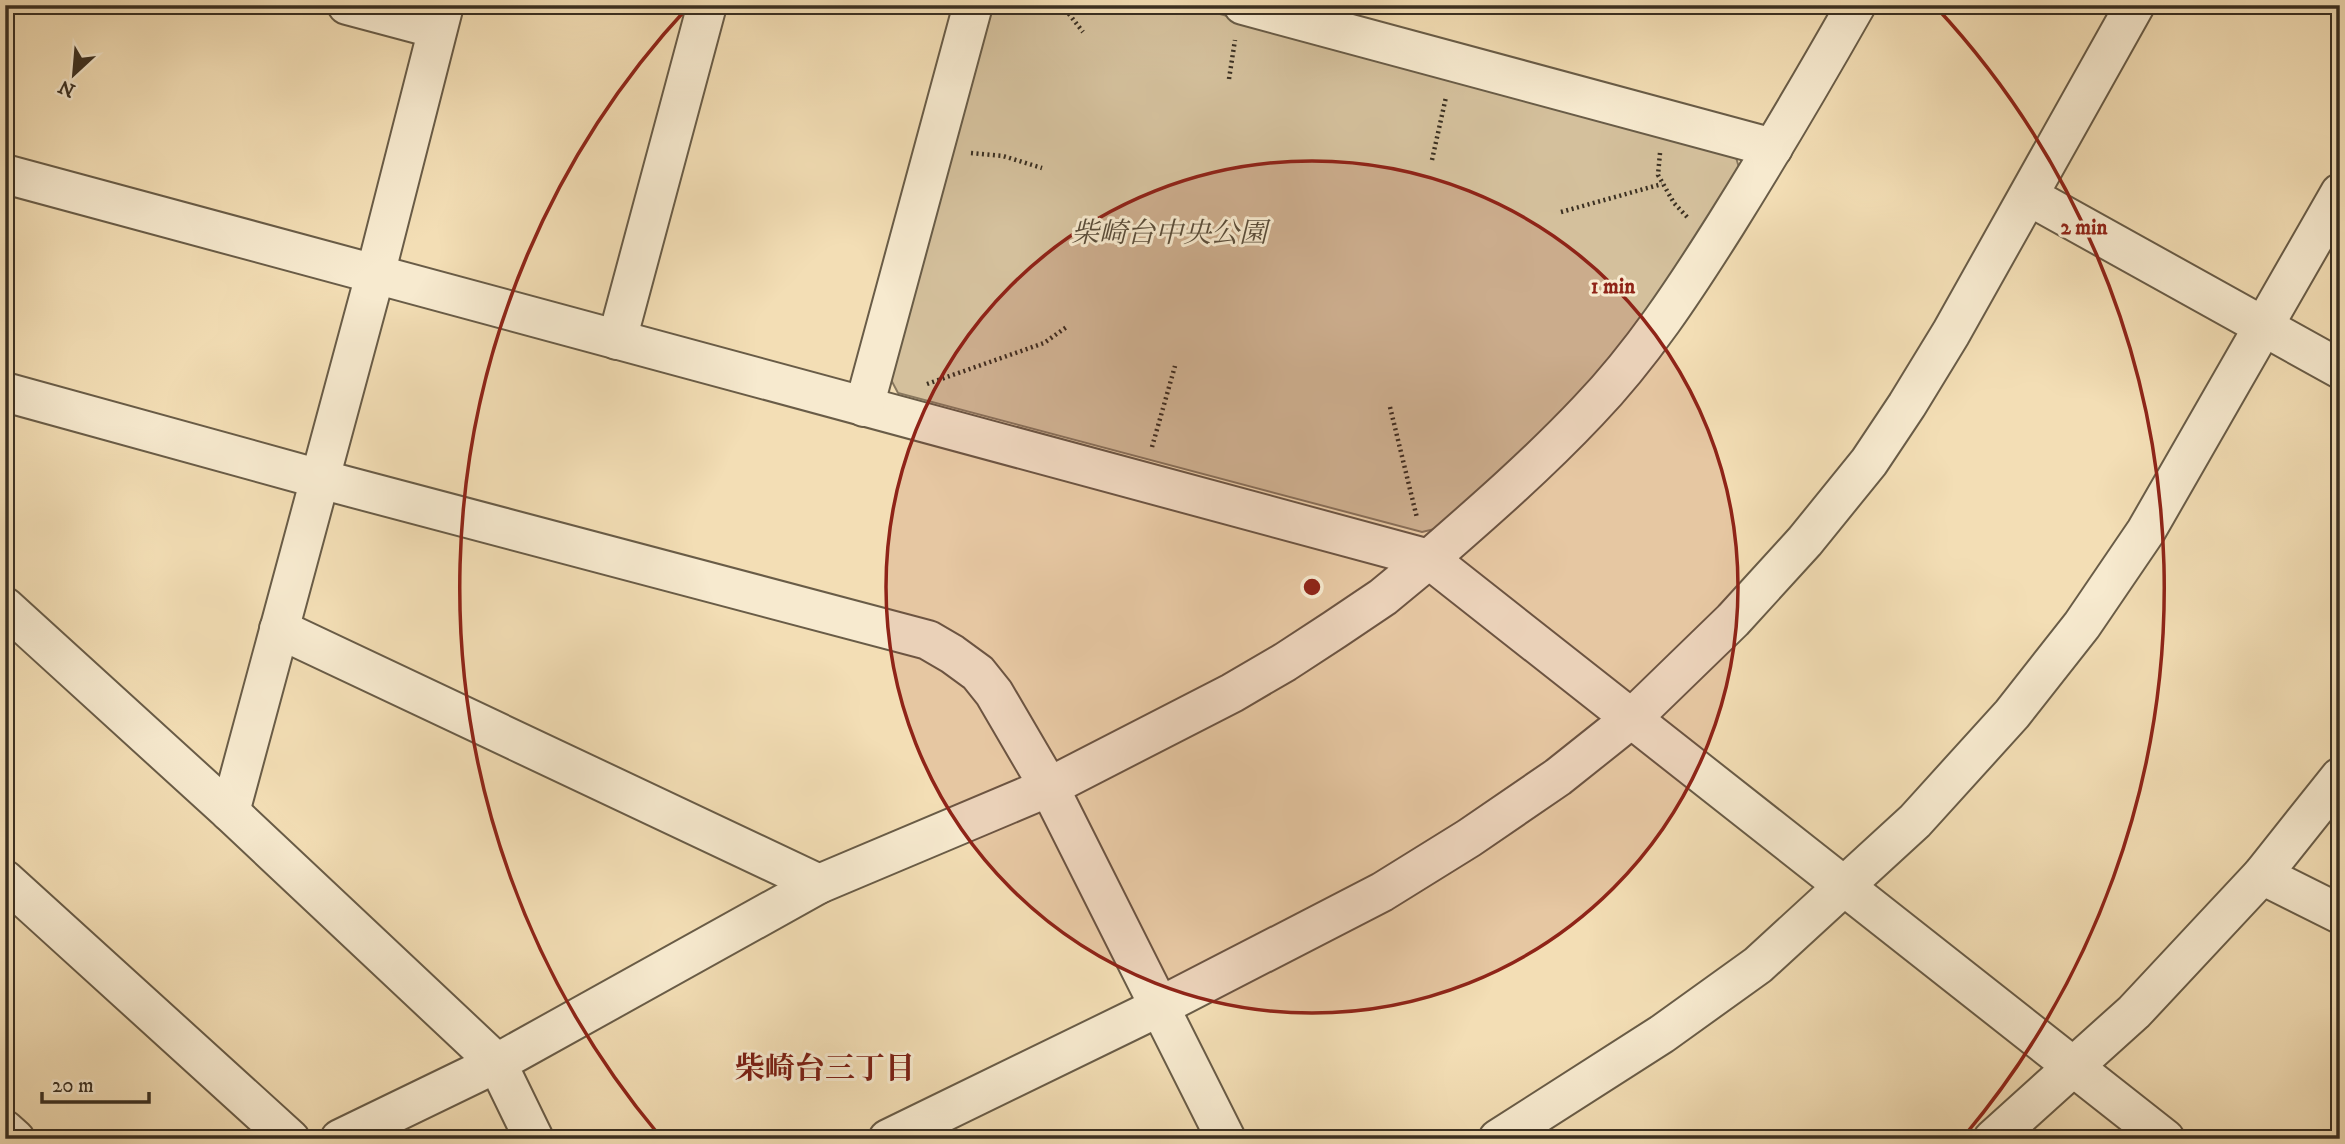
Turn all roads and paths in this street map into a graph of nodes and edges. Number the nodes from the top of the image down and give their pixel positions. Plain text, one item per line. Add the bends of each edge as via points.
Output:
1 (347, 5) edge
2 (707, 5) edge
3 (973, 5) edge
4 (1006, 5) edge
5 (1030, 5) edge
6 (1062, 5) edge
7 (1856, 5) edge
8 (2135, 5) edge
9 (441, 17) edge
10 (1240, 18) edge
11 (1083, 32) dead end
12 (1454, 62) junction
13 (1229, 79) dead end
14 (1664, 119) junction
15 (1773, 148) junction
16 (934, 149) junction
17 (1432, 160) dead end
18 (1042, 168) dead end
19 (5, 174) edge
20 (1662, 184) junction
21 (2340, 192) edge
22 (2029, 196) junction
23 (1562, 212) dead end
24 (1713, 244) junction
25 (375, 275) junction
26 (1068, 326) dead end
27 (2264, 326) junction
28 (617, 340) junction
29 (1175, 366) dead end
30 (2340, 369) edge
31 (915, 388) dead end
32 (5, 392) edge
33 (864, 407) junction
34 (1390, 407) dead end
35 (320, 479) junction
36 (1142, 482) junction
37 (1429, 559) junction
38 (5, 607) edge
39 (279, 629) junction
40 (1632, 718) junction
41 (2340, 777) edge
42 (1049, 787) junction
43 (230, 813) junction
44 (2262, 876) junction
45 (5, 880) edge
46 (819, 884) junction
47 (1845, 887) junction
48 (2340, 914) edge
49 (1159, 1007) junction
50 (497, 1063) junction
51 (2074, 1067) junction
52 (5, 1130) edge
53 (15, 1139) edge
54 (290, 1139) edge
55 (340, 1139) edge
56 (534, 1139) edge
57 (888, 1139) edge
58 (1226, 1139) edge
59 (1498, 1139) edge
60 (1993, 1139) edge
61 (2165, 1139) edge

1 - 9 street
2 - 28 street
3 - 16 street
4 - 5 path via 1028,12
6 - 11 path
7 - 15 street
8 - 22 street
9 - 25 street
10 - 12 street
10 - 13 path
12 - 14 street
12 - 17 path
14 - 15 street
14 - 20 path via 1658,175
15 - 24 street
16 - 18 path via 1003,156
16 - 33 street
19 - 25 street
20 - 23 path
20 - 24 path
21 - 27 street
22 - 27 street
22 - 40 street via 1869,462 1742,610
24 - 37 street via 1680,297 1588,411
25 - 28 street
25 - 35 street
26 - 31 path via 1044,343
27 - 30 street
27 - 47 street via 2146,531 2082,625 2012,714 1933,802
28 - 33 street
29 - 36 path
32 - 35 street
33 - 36 street
34 - 37 path
35 - 39 street
35 - 42 street via 928,640 978,673 995,693
36 - 37 street
37 - 40 street
37 - 42 street via 1383,597 1285,662
38 - 43 street
39 - 43 street
39 - 46 street
40 - 47 street
40 - 49 street via 1558,777 1382,892
41 - 44 street
42 - 46 street
42 - 49 street
43 - 50 street
44 - 48 street
44 - 51 street via 2134,1012
45 - 54 street
46 - 50 street
47 - 51 street
47 - 59 street via 1758,965 1662,1034
49 - 57 street
49 - 58 street
50 - 55 street
50 - 56 street
51 - 60 street
51 - 61 street
52 - 53 street

